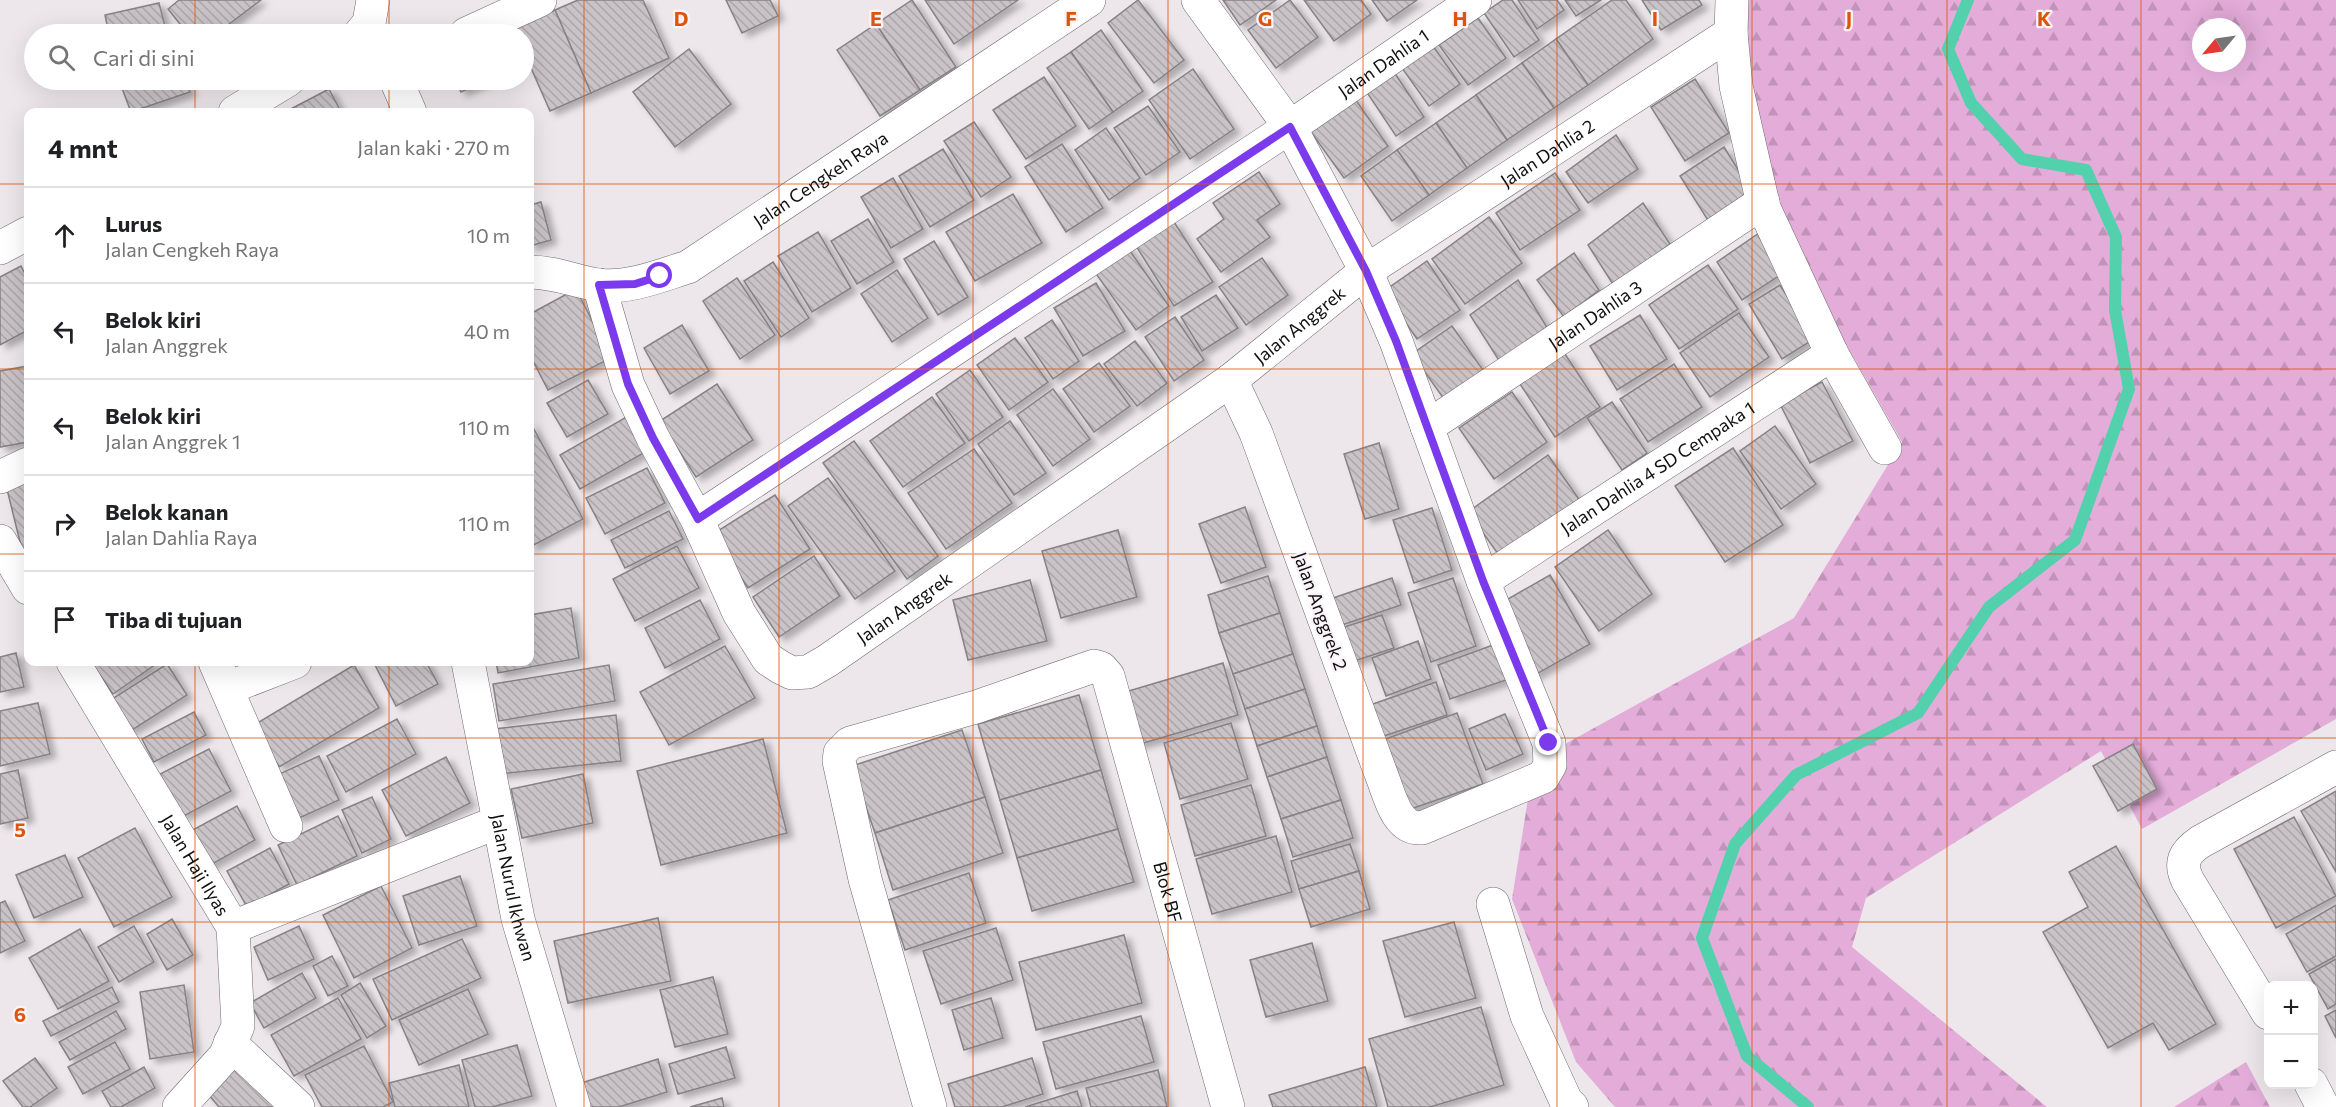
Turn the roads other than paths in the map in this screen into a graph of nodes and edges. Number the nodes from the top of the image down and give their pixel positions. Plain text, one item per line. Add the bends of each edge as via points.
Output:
1 (373, 0) edge
2 (540, 0) edge
3 (1089, 0) edge
4 (1198, 0) edge
5 (1475, 0) edge
6 (1732, 0) edge
7 (368, 24) edge
8 (488, 24) edge
9 (1731, 33) junction
10 (271, 90) edge
11 (400, 90) edge
12 (242, 108) edge
13 (408, 108) edge
14 (1290, 127) junction
15 (1763, 202) junction
16 (24, 235) edge
17 (0, 249) edge
18 (1366, 271) junction
19 (534, 272) edge
20 (599, 285) junction
21 (1832, 354) junction
22 (1231, 380) junction
23 (1427, 427) junction
24 (1885, 448) dead end
25 (24, 467) edge
26 (0, 477) edge
27 (698, 519) junction
28 (0, 541) edge
29 (24, 581) edge
30 (1483, 581) junction
31 (75, 666) edge
32 (273, 666) edge
33 (469, 666) edge
34 (222, 675) edge
35 (2336, 767) edge
36 (498, 822) junction
37 (286, 825) dead end
38 (1493, 904) dead end
39 (233, 927) junction
40 (2264, 1006) edge
41 (230, 1044) junction
42 (2314, 1089) edge
43 (1563, 1105) edge
44 (179, 1107) edge
45 (298, 1107) edge
46 (574, 1107) edge
47 (930, 1107) edge
48 (1228, 1107) edge
49 (2323, 1107) edge

1 - 7 street
2 - 8 street
3 - 20 street, Jalan Cengkeh Raya via 688,267 635,284
4 - 14 street
5 - 14 street, Jalan Dahlia 1
6 - 9 street
9 - 15 street via 1744,132
9 - 18 street, Jalan Dahlia 2
10 - 12 street
11 - 13 street
14 - 18 street
14 - 27 street, Jalan Dahlia 1
15 - 21 street
15 - 23 street, Jalan Dahlia 3
16 - 17 street
18 - 22 street, Jalan Anggrek
18 - 23 street
19 - 20 street, Jalan Cengkeh Raya
20 - 27 street, Jalan Anggrek via 628,384
21 - 24 street
21 - 30 street, Jalan Dahlia 4 SD Cempaka 1
22 - 27 street, Jalan Anggrek via 808,672 792,673 768,659 739,613
22 - 30 street, Jalan Anggrek 2 via 1256,433 1384,782 1401,822 1411,829 1422,828 1543,777 1550,765 1549,743
23 - 30 street
25 - 26 street
28 - 29 street
31 - 39 street, Jalan Haji Ilyas
32 - 34 street
33 - 36 street, Jalan Nurul Ikhwan
34 - 37 street
35 - 40 street via 2186,852 2183,863 2188,881
36 - 39 street
36 - 46 street, Jalan Nurul Ikhwan via 518,919
38 - 43 street via 1527,1016
39 - 41 street, Jalan Haji Ilyas via 238,1026
41 - 44 street, Jalan Haji Ilyas via 225,1056
41 - 45 street
42 - 49 street
47 - 48 street, Blok BF via 865,879 840,753 850,743 976,707 1088,667 1101,668 1108,676

